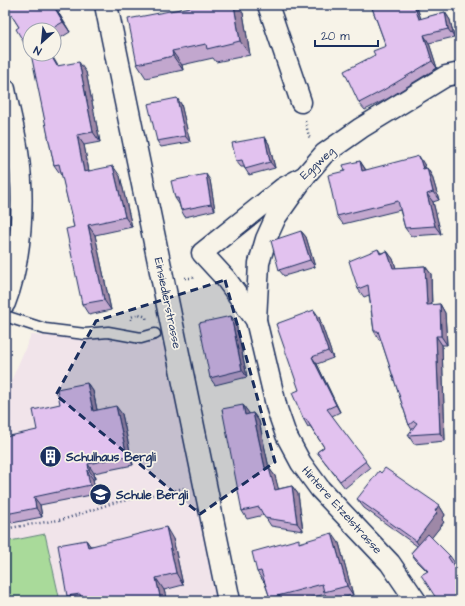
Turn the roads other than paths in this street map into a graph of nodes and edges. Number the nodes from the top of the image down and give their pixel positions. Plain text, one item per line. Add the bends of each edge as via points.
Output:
1 (106, 5) edge
2 (268, 5) edge
3 (460, 73) edge
4 (5, 90) edge
5 (301, 102) road end
6 (305, 176) junction
7 (202, 253) joint
8 (5, 303) edge
9 (5, 316) edge
10 (256, 320) junction
11 (155, 334) dead end
12 (229, 601) edge
13 (416, 601) edge

1 - 12 main road, Einsiedlerstrasse
2 - 5 street
3 - 6 street, Eggweg via 446,76 361,128 324,154
4 - 8 street via 18,152 21,190 19,249 12,287
6 - 7 street, Eggweg via 283,188
6 - 10 street, Hintere Etzelstrasse via 276,217 266,239 260,263
7 - 10 street, Hintere Etzelstrasse via 226,279
9 - 11 lane via 45,329 85,334 108,332 141,338
10 - 13 street, Hintere Etzelstrasse via 277,409 300,463 320,489 390,564

